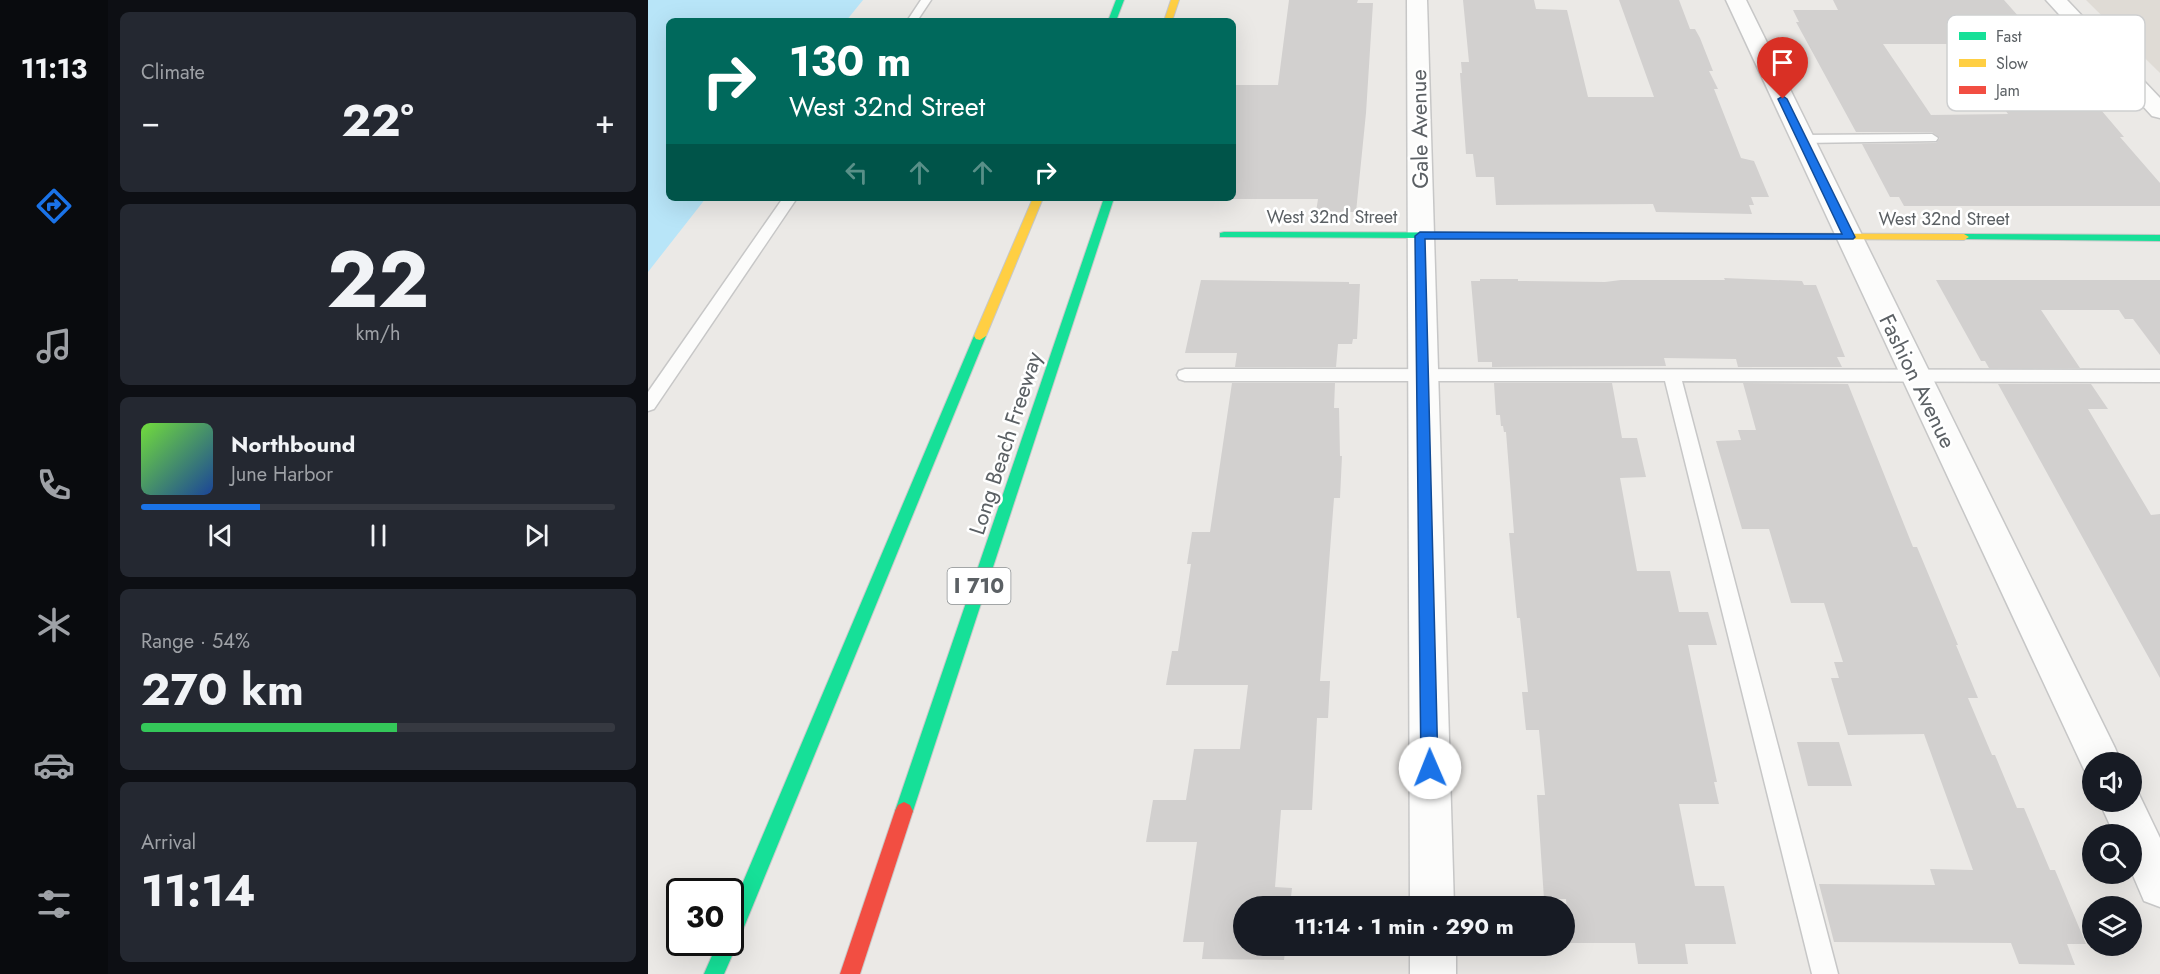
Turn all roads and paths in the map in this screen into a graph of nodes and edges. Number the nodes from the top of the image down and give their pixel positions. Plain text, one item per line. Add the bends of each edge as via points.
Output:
1 (926, 0) edge
2 (1120, 0) edge
3 (1175, 0) edge
4 (1417, 0) edge
5 (1736, 0) edge
6 (2056, 0) edge
7 (2070, 15) edge
8 (914, 18) edge
9 (1113, 18) edge
10 (1169, 18) edge
11 (2145, 95) edge
12 (2160, 111) edge
13 (1932, 138) dead end
14 (1802, 139) junction
15 (788, 201) edge
16 (1037, 201) edge
17 (1108, 201) edge
18 (1224, 235) dead end
19 (1420, 236) junction
20 (1849, 237) junction
21 (2160, 238) edge
22 (1185, 375) dead end
23 (1422, 375) junction
24 (1672, 376) junction
25 (1916, 376) junction
26 (2160, 376) edge
27 (648, 405) edge
28 (2096, 752) edge
29 (2125, 812) edge
30 (2160, 885) edge
31 (1432, 896) edge
32 (744, 902) edge
33 (722, 956) edge
34 (1433, 956) edge
35 (714, 974) edge
36 (850, 974) edge
37 (1433, 974) edge
38 (1825, 974) edge

1 - 8 lane
2 - 9 main road
3 - 10 main road
4 - 19 street, Gale Avenue
5 - 14 street, Fashion Avenue
6 - 7 street
11 - 12 street
13 - 14 lane
14 - 20 street, Fashion Avenue
15 - 27 lane
16 - 32 main road
17 - 36 main road, Long Beach Freeway / I 710
18 - 19 main road, West 32nd Street
19 - 20 main road, West 32nd Street
19 - 23 street, Gale Avenue
20 - 21 main road, West 32nd Street
20 - 25 street, Fashion Avenue
22 - 23 lane
23 - 24 lane
23 - 31 street, Gale Avenue
24 - 25 lane
24 - 38 lane
25 - 26 lane
25 - 28 street, Fashion Avenue
29 - 30 street
33 - 35 main road
34 - 37 street

